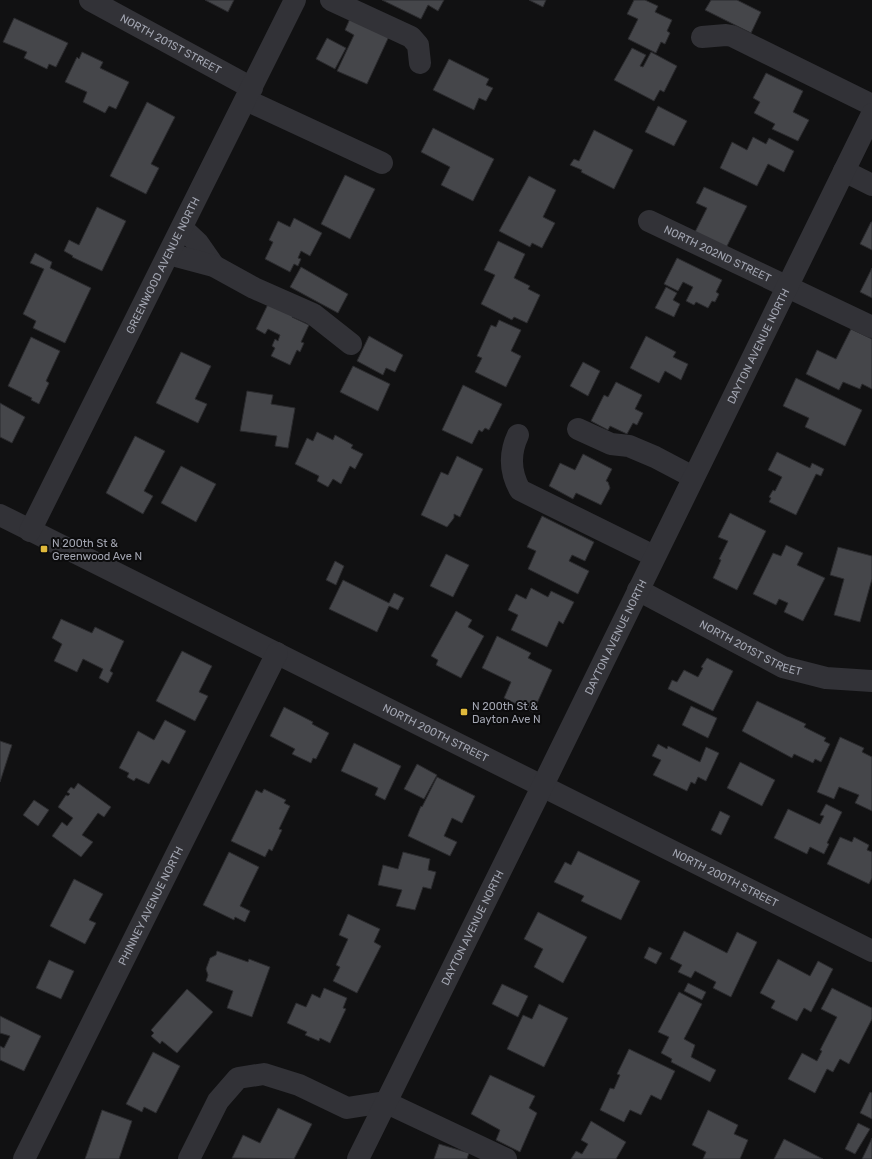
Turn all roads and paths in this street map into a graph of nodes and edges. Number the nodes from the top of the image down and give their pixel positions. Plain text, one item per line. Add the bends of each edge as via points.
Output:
1 (90, 0) edge
2 (296, 0) edge
3 (331, 0) edge
4 (702, 37) dead end
5 (420, 63) dead end
6 (249, 94) junction
7 (872, 105) edge
8 (872, 114) edge
9 (382, 163) dead end
10 (844, 171) junction
11 (872, 185) edge
12 (649, 221) dead end
13 (182, 228) junction
14 (169, 254) junction
15 (214, 266) junction
16 (787, 286) junction
17 (872, 327) edge
18 (351, 344) dead end
19 (578, 429) dead end
20 (518, 435) dead end
21 (693, 477) junction
22 (0, 515) edge
23 (30, 531) junction
24 (654, 556) junction
25 (638, 590) junction
26 (277, 653) junction
27 (872, 681) edge
28 (544, 785) junction
29 (872, 950) edge
30 (385, 1102) junction
31 (24, 1159) edge
32 (189, 1159) edge
33 (358, 1159) edge
34 (506, 1159) edge

1 - 6 street, NORTH 201ST STREET
2 - 6 street, GREENWOOD AVENUE NORTH
3 - 5 street via 411,37 418,45
4 - 7 street via 732,36
6 - 9 street, NORTH 201ST STREET
6 - 13 street, GREENWOOD AVENUE NORTH
8 - 10 street, DAYTON AVENUE NORTH
10 - 11 street
10 - 16 street, DAYTON AVENUE NORTH
12 - 16 street, NORTH 202ND STREET
13 - 14 street, GREENWOOD AVENUE NORTH
13 - 15 street via 198,243
14 - 15 street
14 - 23 street, GREENWOOD AVENUE NORTH
15 - 18 street via 254,288 313,314
16 - 17 street, NORTH 202ND STREET
16 - 21 street, DAYTON AVENUE NORTH
19 - 21 street via 611,444 629,446 655,456
20 - 24 street via 511,449 514,479 520,490
21 - 24 street, DAYTON AVENUE NORTH
22 - 23 street, NORTH 200TH STREET
23 - 26 street, NORTH 200TH STREET
24 - 25 street, DAYTON AVENUE NORTH
25 - 27 street, NORTH 201ST STREET via 783,667 826,678
25 - 28 street, DAYTON AVENUE NORTH
26 - 28 street, NORTH 200TH STREET
26 - 31 street, PHINNEY AVENUE NORTH
28 - 29 street, NORTH 200TH STREET
28 - 30 street, DAYTON AVENUE NORTH
30 - 32 street via 347,1108 299,1086 264,1074 238,1078 218,1101
30 - 33 street, DAYTON AVENUE NORTH
30 - 34 street

